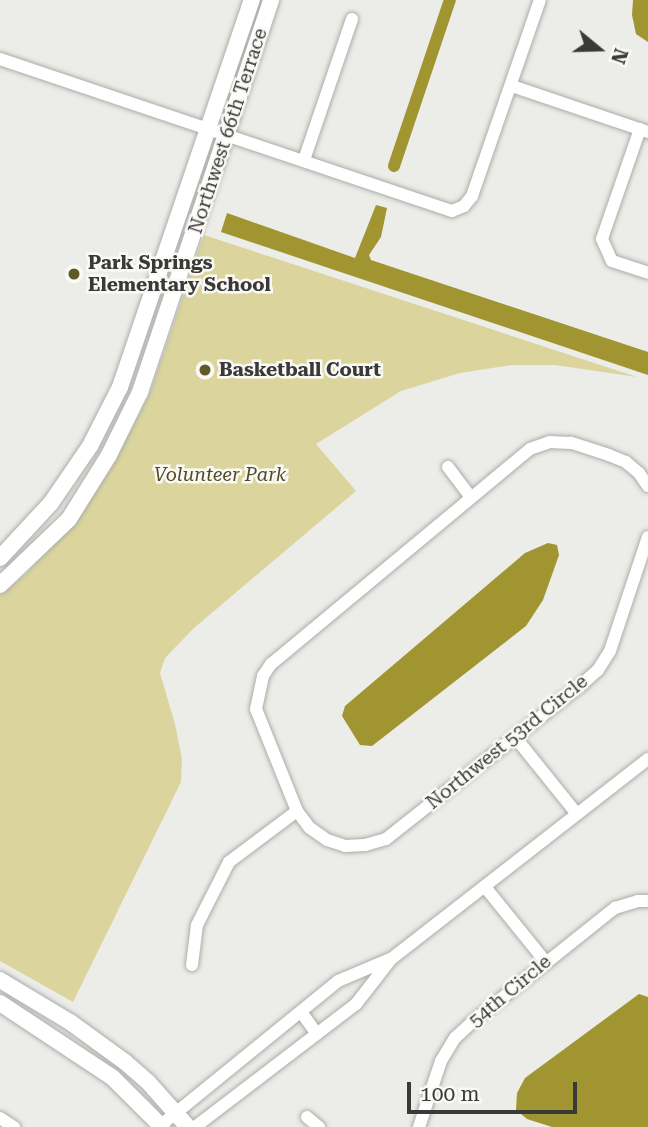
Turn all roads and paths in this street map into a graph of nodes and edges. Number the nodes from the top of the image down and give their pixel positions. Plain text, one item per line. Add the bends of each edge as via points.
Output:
1 (540, 0) edge
2 (250, 1) edge
3 (270, 4) edge
4 (352, 19) dead end
5 (0, 59) edge
6 (512, 86) junction
7 (209, 127) junction
8 (644, 130) edge
9 (226, 133) junction
10 (304, 160) junction
11 (648, 273) edge
12 (155, 285) junction
13 (175, 292) junction
14 (448, 467) dead end
15 (648, 486) edge
16 (470, 496) junction
17 (648, 537) edge
18 (0, 558) edge
19 (0, 585) edge
20 (515, 737) junction
21 (648, 759) edge
22 (297, 811) junction
23 (576, 813) junction
24 (485, 887) junction
25 (648, 901) edge
26 (391, 959) junction
27 (545, 961) junction
28 (192, 965) dead end
29 (0, 980) edge
30 (0, 1003) edge
31 (301, 1012) junction
32 (317, 1034) junction
33 (177, 1112) junction
34 (307, 1117) dead end
35 (0, 1118) edge
36 (161, 1126) edge
37 (14, 1127) edge
38 (188, 1127) edge
39 (195, 1127) edge
40 (320, 1127) edge
41 (419, 1127) edge

1 - 6 street
2 - 3 street
2 - 7 street, Northwest 66th Terrace
3 - 9 street, Northwest 66th Terrace
4 - 10 street
5 - 7 street
6 - 8 street
6 - 10 street via 472,196 452,211
7 - 9 street
7 - 12 street, Northwest 66th Terrace
8 - 11 street via 602,239 612,261
9 - 10 street
9 - 13 street, Northwest 66th Terrace
12 - 13 street
12 - 18 street, Northwest 66th Terrace via 120,387 90,446 51,503
13 - 19 street, Northwest 66th Terrace via 140,392 109,455 69,519
14 - 16 street
15 - 16 street, Northwest 53rd Circle via 626,462 571,443 550,442 530,449
16 - 22 street, Northwest 53rd Circle via 262,676 256,709
17 - 20 street, Northwest 53rd Circle via 610,651 598,670
20 - 22 street, Northwest 53rd Circle via 386,839 345,846 310,828
20 - 23 street
21 - 23 street
22 - 28 street via 229,862 197,925
23 - 24 street
24 - 26 street
24 - 27 street
25 - 27 street, 54th Circle via 615,908
26 - 31 street via 338,981
26 - 32 street via 356,1004
27 - 41 street, 54th Circle via 455,1038 441,1061
29 - 33 street via 99,1042
30 - 36 street via 112,1077
31 - 32 street
31 - 33 street
32 - 39 street
33 - 36 street
33 - 38 street
34 - 40 street
35 - 37 street

